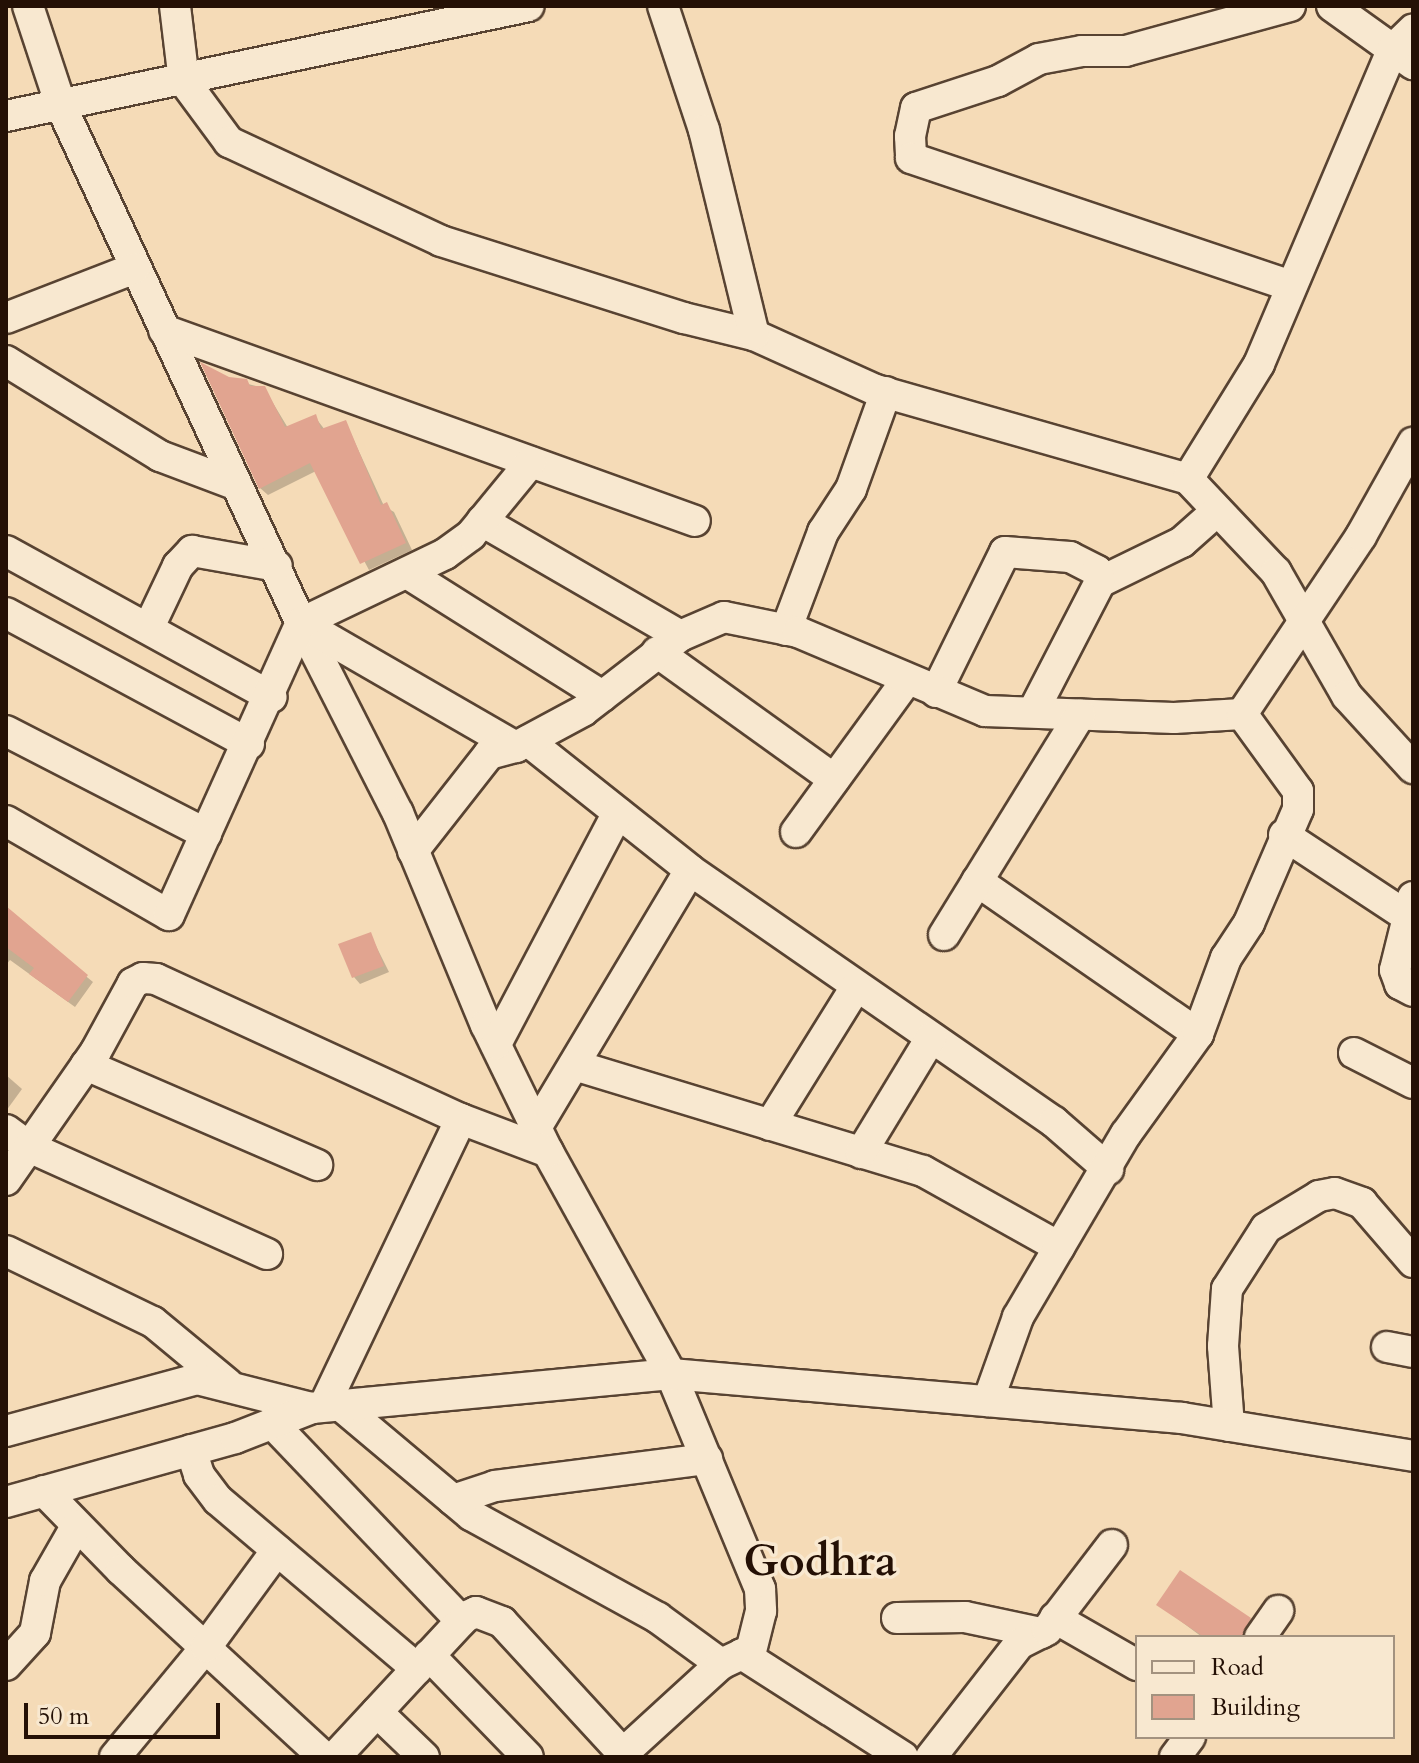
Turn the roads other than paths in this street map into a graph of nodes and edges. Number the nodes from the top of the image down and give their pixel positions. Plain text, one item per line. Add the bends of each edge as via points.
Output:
1 (28, 6) edge
2 (175, 6) edge
3 (529, 6) edge
4 (663, 6) edge
5 (1290, 6) edge
6 (1332, 6) edge
7 (1406, 48) edge
8 (184, 81) junction
9 (61, 106) junction
10 (6, 116) edge
11 (135, 268) junction
12 (1291, 286) junction
13 (6, 318) edge
14 (164, 330) junction
15 (754, 335) junction
16 (6, 361) edge
17 (886, 392) junction
18 (1413, 443) edge
19 (531, 462) junction
20 (1188, 479) junction
21 (237, 485) junction
22 (1217, 511) junction
23 (482, 521) junction
24 (695, 521) dead end
25 (6, 551) edge
26 (277, 566) junction
27 (407, 573) junction
28 (1100, 582) junction
29 (6, 613) edge
30 (301, 623) junction
31 (1304, 623) junction
32 (149, 627) junction
33 (786, 630) junction
34 (668, 644) junction
35 (906, 681) junction
36 (936, 692) junction
37 (602, 696) junction
38 (272, 697) junction
39 (1033, 712) junction
40 (1242, 714) junction
41 (1080, 715) junction
42 (6, 731) edge
43 (249, 744) junction
44 (522, 744) junction
45 (1413, 768) edge
46 (834, 779) junction
47 (618, 813) junction
48 (6, 821) edge
49 (796, 832) dead end
50 (206, 834) junction
51 (1284, 835) junction
52 (413, 851) junction
53 (690, 870) junction
54 (977, 881) junction
55 (1410, 907) edge
56 (944, 935) dead end
57 (856, 987) junction
58 (1413, 991) edge
59 (1198, 1034) junction
60 (931, 1038) junction
61 (496, 1044) junction
62 (1354, 1053) dead end
63 (86, 1065) junction
64 (574, 1065) junction
65 (1413, 1083) edge
66 (461, 1119) junction
67 (770, 1125) junction
68 (18, 1139) edge
69 (543, 1139) junction
70 (861, 1153) junction
71 (317, 1165) dead end
72 (1108, 1169) junction
73 (6, 1180) edge
74 (1059, 1247) junction
75 (6, 1251) edge
76 (267, 1254) dead end
77 (1413, 1262) edge
78 (671, 1374) junction
79 (232, 1388) junction
80 (988, 1401) junction
81 (325, 1406) junction
82 (272, 1423) junction
83 (1229, 1426) junction
84 (6, 1431) edge
85 (191, 1450) junction
86 (1413, 1456) edge
87 (707, 1459) junction
88 (44, 1491) junction
89 (453, 1500) junction
90 (6, 1502) edge
91 (77, 1525) junction
92 (1112, 1545) dead end
93 (277, 1550) junction
94 (1278, 1611) dead end
95 (897, 1618) dead end
96 (461, 1621) junction
97 (1048, 1626) junction
98 (1261, 1635) edge
99 (206, 1647) junction
100 (750, 1655) junction
101 (423, 1662) junction
102 (721, 1664) junction
103 (1135, 1664) edge
104 (6, 1665) edge
105 (377, 1712) junction
106 (623, 1756) edge
107 (115, 1757) edge
108 (324, 1757) edge
109 (335, 1757) edge
110 (424, 1757) edge
111 (528, 1757) edge
112 (903, 1757) edge
113 (931, 1757) edge

1 - 9 street
2 - 8 street
3 - 8 street
4 - 15 street via 704,130
5 - 12 street via 1126,51 1082,51 1039,59 998,81 916,108 910,136 911,158
6 - 7 street
7 - 12 street
8 - 9 street
8 - 15 street via 229,142 441,241
9 - 10 street
9 - 11 street
11 - 13 street
11 - 14 street
12 - 20 street via 1259,364
14 - 19 street
14 - 21 street
15 - 17 street
16 - 21 street via 160,456
17 - 20 street
17 - 33 street via 851,489 823,532
18 - 31 street
19 - 23 street
19 - 24 street
20 - 22 street
21 - 26 street
22 - 28 street via 1182,542
22 - 31 street via 1276,572
23 - 27 street via 445,554
23 - 34 street
25 - 32 street
26 - 30 street
26 - 32 street via 192,551 178,566
27 - 30 street
27 - 37 street
28 - 36 street via 1097,571 1070,557 1005,552
28 - 39 street
29 - 43 street
30 - 38 street
30 - 44 street
30 - 52 street
31 - 40 street
31 - 45 street via 1347,696
32 - 38 street
33 - 34 street via 724,617
33 - 35 street
34 - 37 street
34 - 46 street
35 - 36 street
35 - 46 street
36 - 39 street via 985,711
37 - 44 street
38 - 43 street
39 - 41 street
40 - 41 street
40 - 51 street via 1298,791 1298,809
41 - 54 street
42 - 50 street
43 - 50 street
44 - 47 street
44 - 52 street via 489,754
46 - 49 street
47 - 53 street
47 - 61 street
48 - 50 street via 169,915
51 - 55 street
51 - 59 street via 1249,923 1226,958
52 - 61 street
53 - 57 street
53 - 64 street
54 - 56 street
54 - 59 street
55 - 58 street via 1395,970 1400,984
57 - 60 street
57 - 67 street
59 - 72 street via 1126,1134
60 - 70 street
60 - 72 street via 1054,1122
61 - 69 street
62 - 65 street
63 - 66 street via 133,983 156,979
63 - 68 street
63 - 71 street
64 - 67 street
64 - 69 street
66 - 69 street
66 - 81 street
67 - 70 street
68 - 73 street
68 - 76 street
69 - 78 street
70 - 74 street via 950,1182
72 - 74 street
74 - 80 street via 1018,1317
75 - 79 street via 153,1322
77 - 83 street via 1362,1203 1335,1193 1319,1196 1266,1228 1227,1289 1223,1346
78 - 80 street
78 - 81 street
78 - 87 street
79 - 81 street
79 - 84 street via 197,1379
80 - 83 street
81 - 82 street
81 - 89 street
82 - 85 street
82 - 96 street
83 - 86 street
85 - 88 street
85 - 93 street via 205,1487
87 - 89 street via 495,1486
87 - 100 street via 760,1589 761,1611
88 - 90 street
88 - 91 street
89 - 102 street via 495,1530 658,1618
91 - 99 street
91 - 104 street via 45,1581 35,1633
92 - 97 street
93 - 99 street
93 - 101 street
94 - 98 street
95 - 97 street via 965,1617
96 - 101 street
96 - 106 street via 476,1612 502,1622
97 - 103 street
97 - 113 street via 1019,1644
99 - 107 street
99 - 108 street
100 - 102 street
100 - 112 street
101 - 105 street
101 - 111 street
102 - 106 street
105 - 109 street
105 - 110 street

